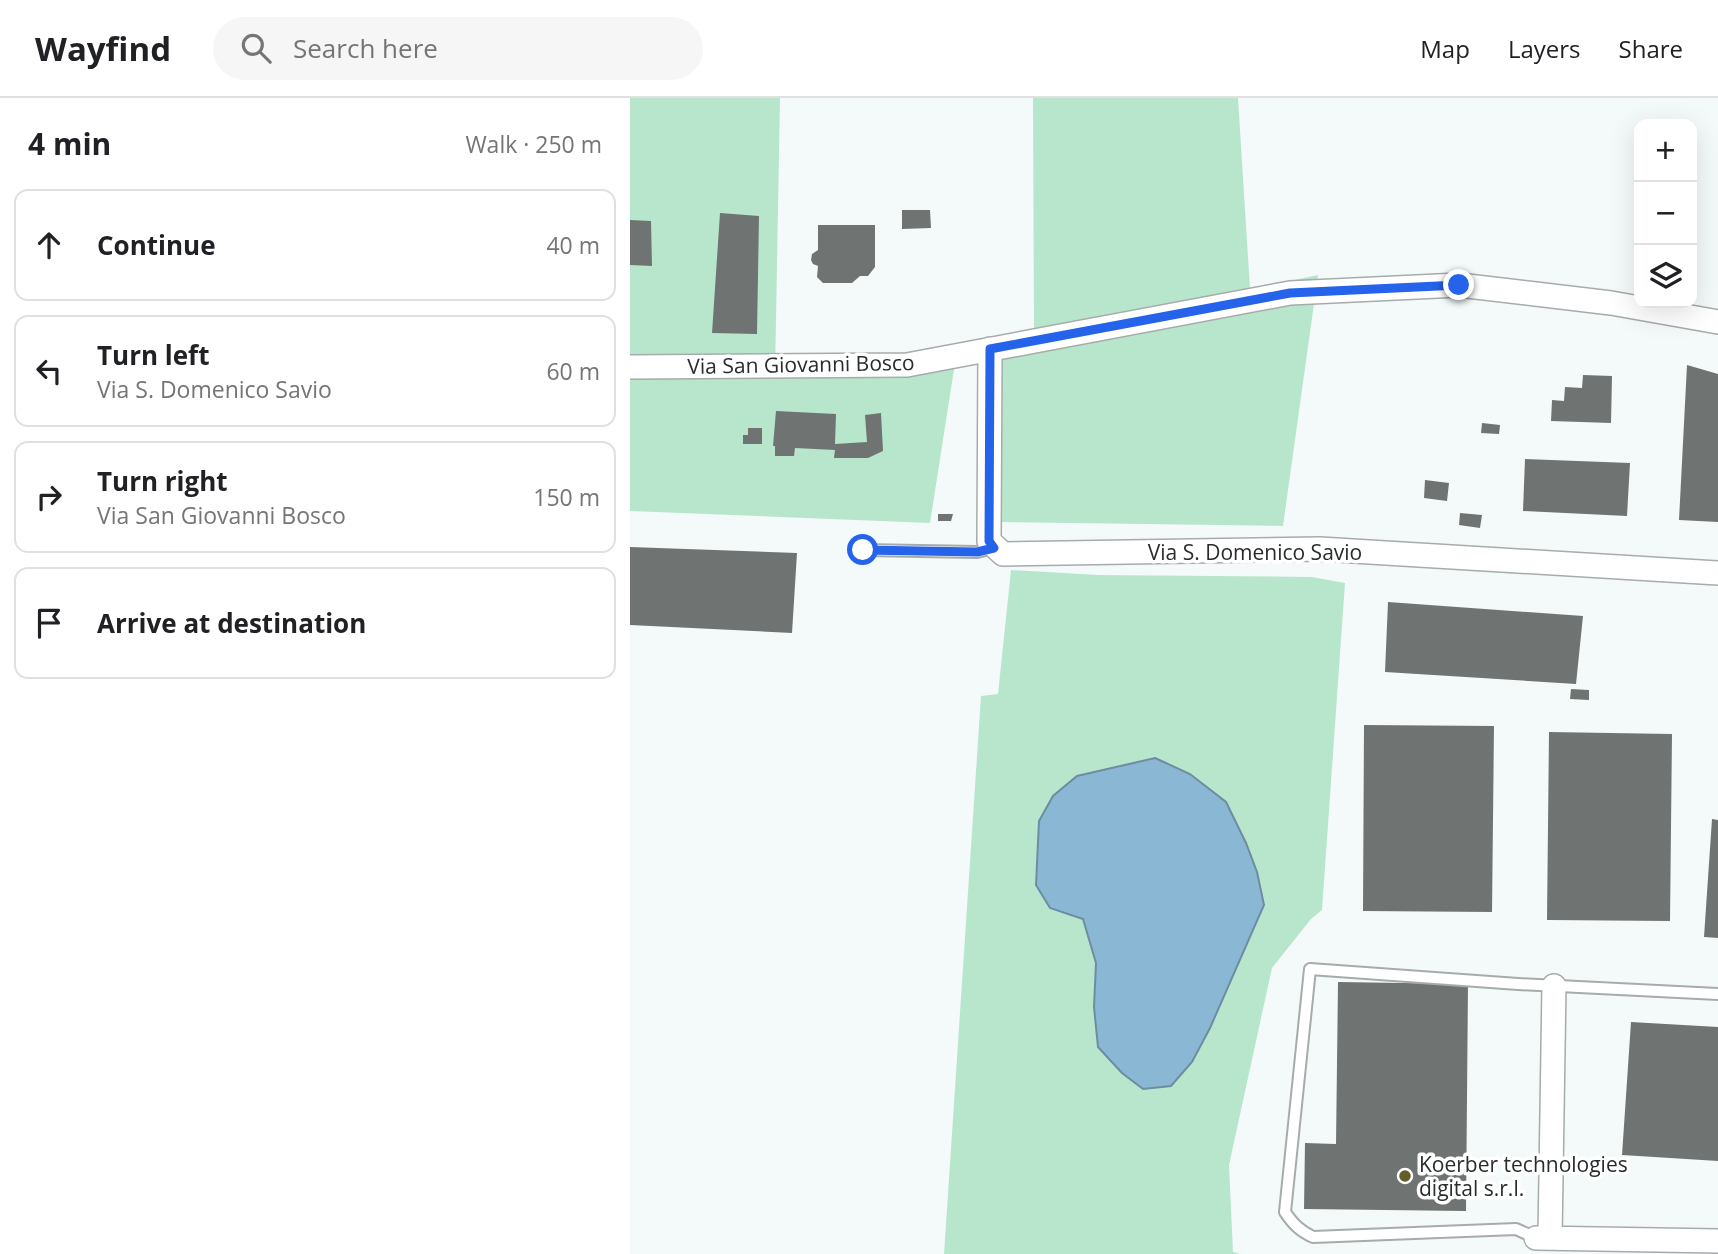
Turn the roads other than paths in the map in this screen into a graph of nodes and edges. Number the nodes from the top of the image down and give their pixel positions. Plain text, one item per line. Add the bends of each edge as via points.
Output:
1 (1718, 322) edge
2 (990, 349) junction
3 (630, 367) edge
4 (994, 548) junction
5 (863, 550) dead end
6 (1718, 573) edge
7 (1554, 986) junction
8 (1718, 994) edge
9 (1543, 1238) junction
10 (1718, 1241) edge
11 (1675, 1247) edge

1 - 2 street, Via San Giovanni Bosco via 1611,303 1459,285 1290,293
2 - 3 street, Via San Giovanni Bosco via 907,365
2 - 4 street via 989,541
4 - 5 lane via 977,552
4 - 6 street, Via S. Domenico Savio via 1003,554 1320,550
7 - 8 lane
7 - 9 street
7 - 9 lane via 1310,969 1285,1212 1301,1232 1313,1237 1516,1229
9 - 11 street
10 - 11 street

